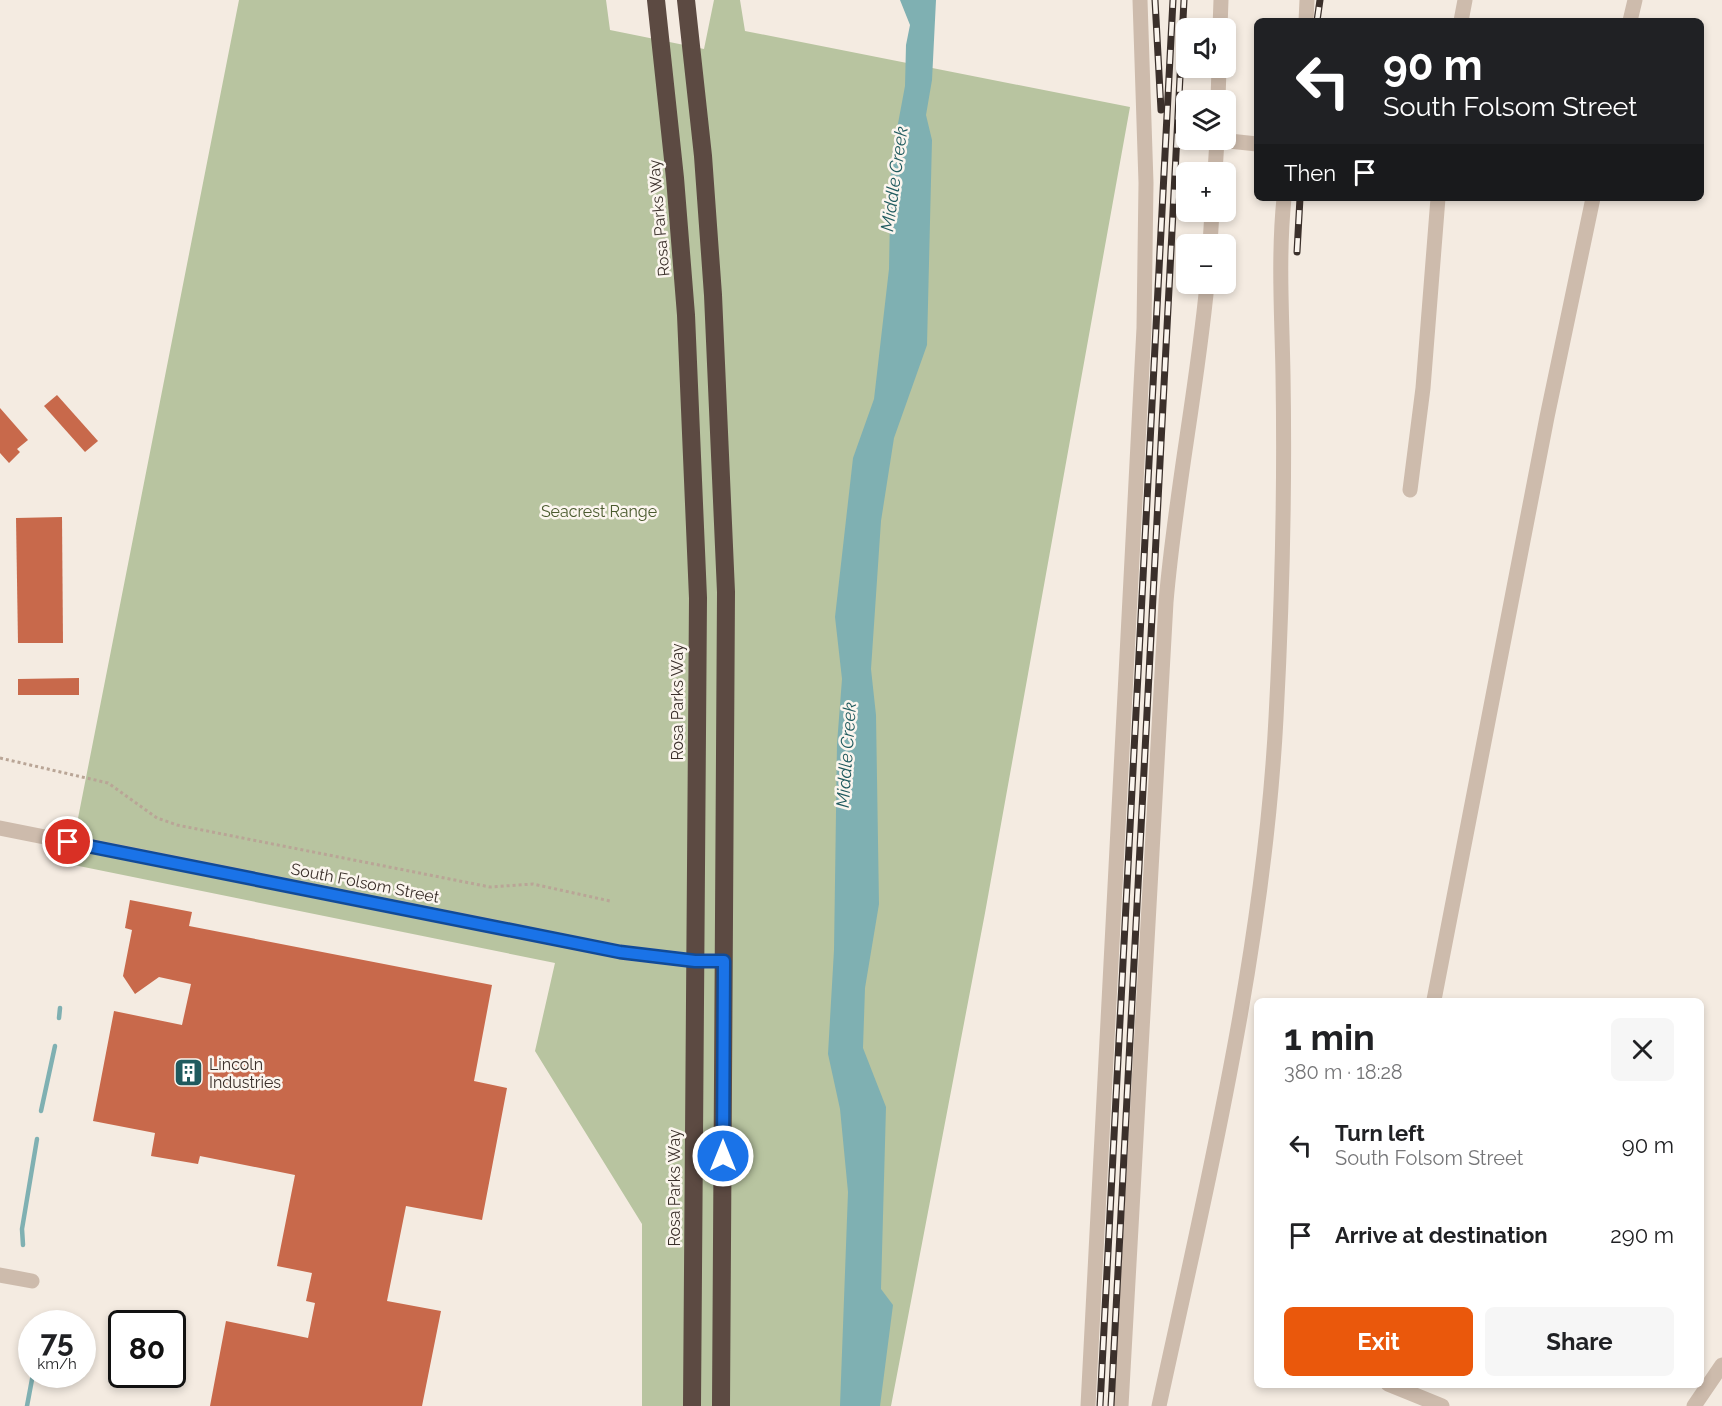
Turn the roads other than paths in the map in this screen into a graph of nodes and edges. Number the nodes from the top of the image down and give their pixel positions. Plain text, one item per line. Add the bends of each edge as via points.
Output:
1 (656, 0) edge
2 (686, 0) edge
3 (1140, 0) edge
4 (1221, 0) edge
5 (1308, 0) edge
6 (1465, 0) edge
7 (1635, 0) edge
8 (1220, 18) edge
9 (1306, 18) edge
10 (1462, 18) edge
11 (1631, 18) edge
12 (1236, 142) edge
13 (1254, 144) edge
14 (1284, 201) edge
15 (1438, 201) edge
16 (1592, 201) edge
17 (1206, 294) edge
18 (1410, 490) dead end
19 (0, 828) edge
20 (695, 961) junction
21 (724, 961) junction
22 (1434, 998) edge
23 (0, 1275) edge
24 (32, 1281) dead end
25 (1722, 1365) edge
26 (1398, 1388) edge
27 (692, 1406) edge
28 (721, 1406) edge
29 (1088, 1406) edge
30 (1121, 1406) edge
31 (1159, 1406) edge
32 (1442, 1406) edge
33 (1694, 1406) edge

1 - 20 highway, Rosa Parks Way via 675,177 693,447 698,598
2 - 21 highway via 705,190 722,447 726,592
3 - 29 street via 1146,183 1144,328
4 - 8 street
5 - 9 street
6 - 10 street
7 - 11 street
12 - 13 street
14 - 31 street via 1279,299 1283,375 1279,633 1271,797 1243,992
15 - 18 street via 1423,388
16 - 22 street
17 - 30 street via 1195,393 1172,524 1166,602
19 - 20 street, South Folsom Street via 620,952
20 - 21 street, South Folsom Street
20 - 27 highway, Rosa Parks Way
21 - 28 highway
23 - 24 street
25 - 33 street
26 - 32 street

